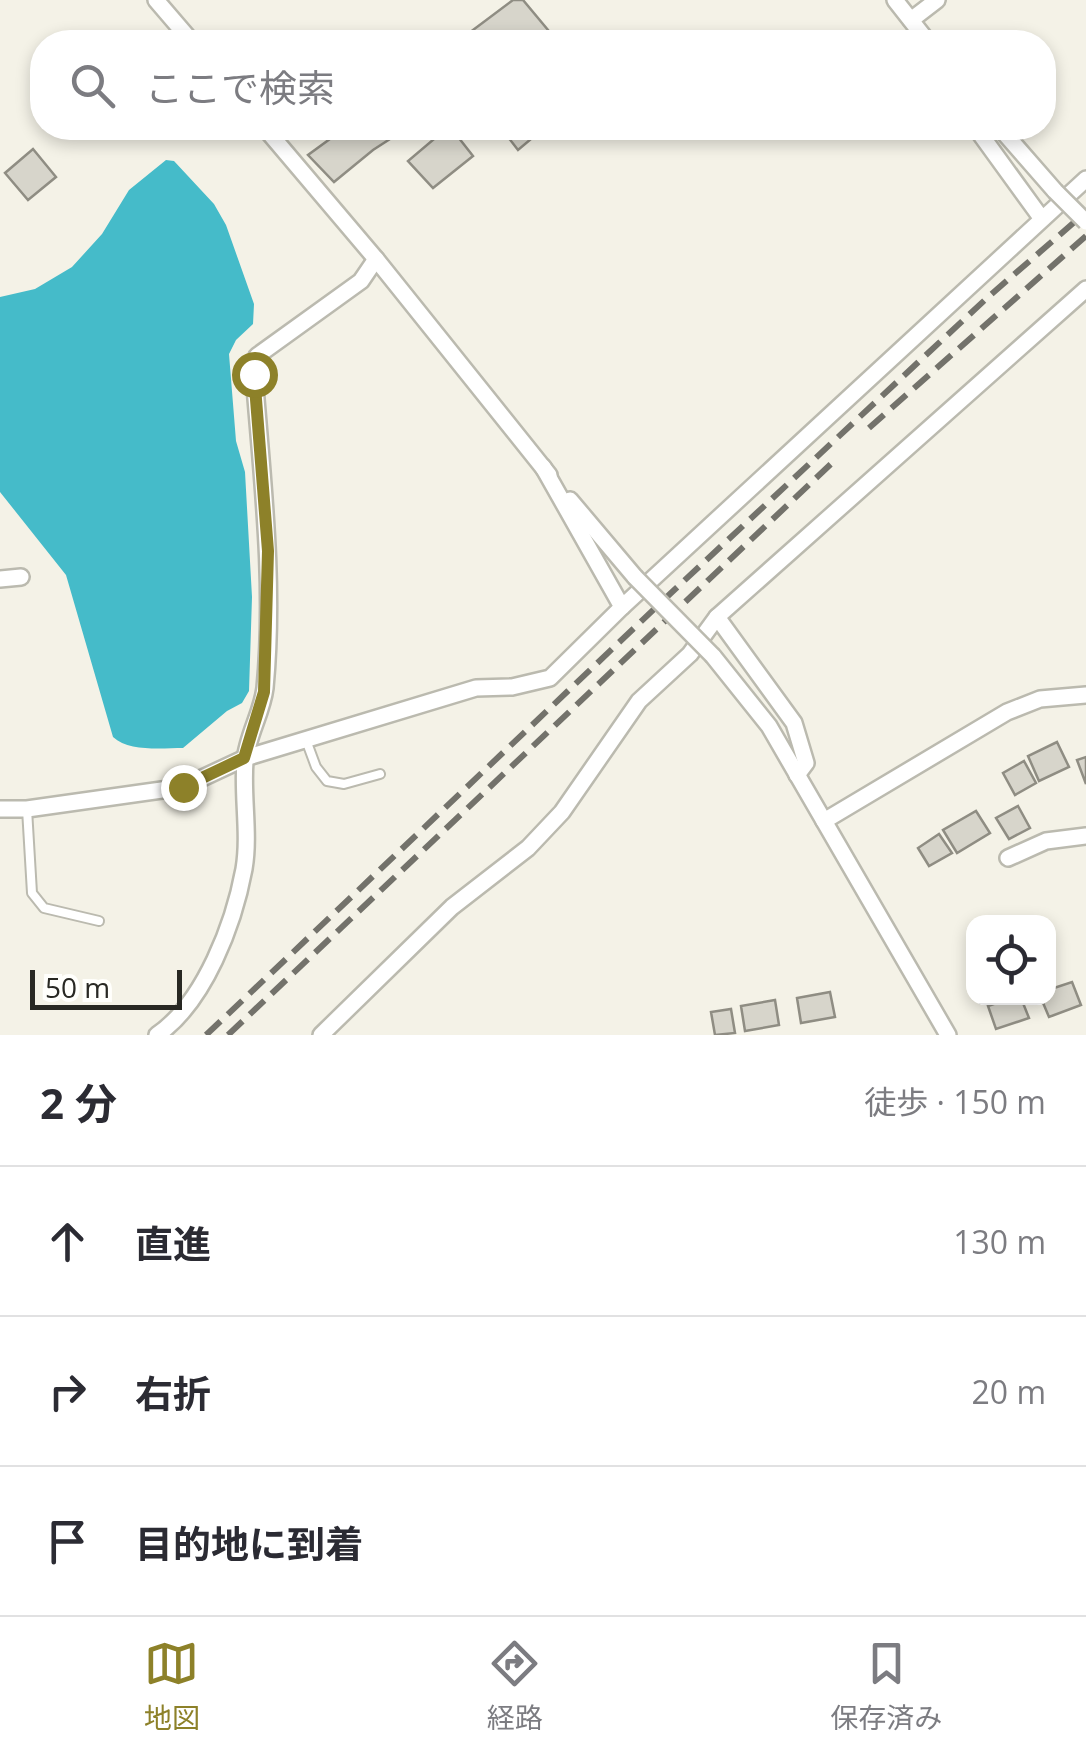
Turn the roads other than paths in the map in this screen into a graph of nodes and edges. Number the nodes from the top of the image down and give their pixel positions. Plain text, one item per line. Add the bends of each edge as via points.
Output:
1 (156, 0) edge
2 (895, 0) edge
3 (937, 0) edge
4 (912, 20) junction
5 (182, 30) edge
6 (919, 30) edge
7 (274, 140) edge
8 (985, 140) edge
9 (1011, 140) edge
10 (1086, 179) edge
11 (1042, 219) junction
12 (1086, 222) edge
13 (376, 259) junction
14 (1086, 289) edge
15 (542, 468) junction
16 (21, 577) dead end
17 (0, 579) edge
18 (622, 607) junction
19 (717, 617) junction
20 (1086, 695) edge
21 (306, 740) junction
22 (244, 758) junction
23 (380, 774) dead end
24 (797, 775) junction
25 (0, 809) edge
26 (27, 810) junction
27 (824, 821) junction
28 (1086, 836) edge
29 (1008, 858) dead end
30 (99, 921) dead end
31 (158, 1035) edge
32 (321, 1035) edge
33 (948, 1035) edge

1 - 5 street
2 - 4 street
3 - 4 street
4 - 6 street
7 - 13 street
8 - 11 street
9 - 12 street, bridge
10 - 11 street
11 - 18 street
13 - 15 street
13 - 22 street via 362,281 257,356 268,551 264,692
14 - 19 street
15 - 18 street
15 - 24 street, bridge via 635,578 714,656 769,726
16 - 17 street
18 - 21 street via 550,678 476,688
19 - 24 street via 794,723 806,763
19 - 32 street via 690,654 640,701 562,812 528,848 452,907
20 - 27 street via 1040,699 1007,712
21 - 22 street
21 - 23 lane via 328,781 344,784
22 - 26 street via 183,787
22 - 31 street via 244,866 224,938 195,996
24 - 27 street
25 - 26 street
26 - 30 lane via 32,893 44,908
27 - 33 street
28 - 29 street via 1046,841

